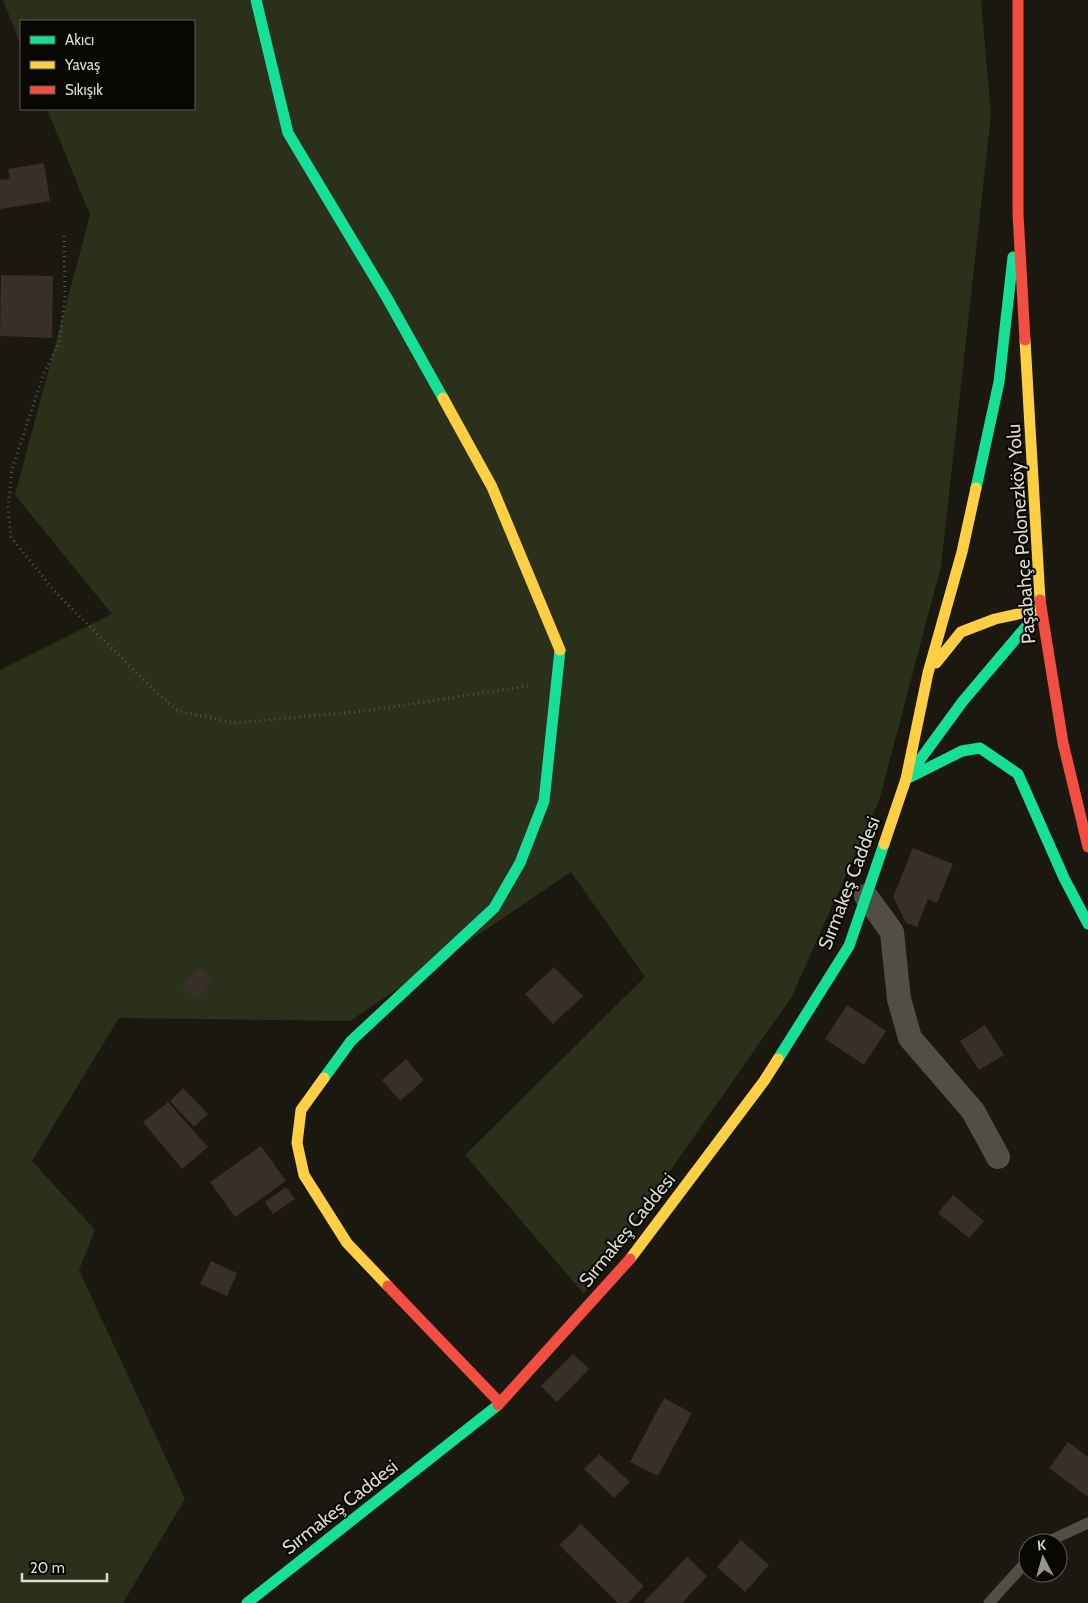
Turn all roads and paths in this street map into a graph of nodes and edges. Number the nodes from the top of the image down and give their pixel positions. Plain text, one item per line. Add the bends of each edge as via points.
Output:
1 (256, 0) edge
2 (1018, 0) edge
3 (1018, 214) junction
4 (64, 236) dead end
5 (1041, 609) junction
6 (928, 673) junction
7 (556, 681) junction
8 (906, 779) junction
9 (1088, 847) edge
10 (866, 896) junction
11 (1088, 924) edge
12 (998, 1157) dead end
13 (500, 1403) junction
14 (1088, 1523) edge
15 (1066, 1533) edge
16 (1018, 1571) edge
17 (247, 1603) edge
18 (989, 1603) edge

1 - 7 main road via 288,133 387,298 492,488 560,646
2 - 3 main road
3 - 5 main road, Paşabahçe Polonezköy Yolu
3 - 6 main road via 999,382 990,430 962,552
4 - 7 path via 65,298 58,343 44,373 12,469 8,507 11,537 55,592 152,688 178,711 234,723 365,711
5 - 6 main road via 995,619 961,632
5 - 8 main road via 963,701
5 - 9 main road, Paşabahçe Polonezköy Yolu via 1063,743
6 - 8 main road
7 - 13 main road via 544,801 520,863 494,908 351,1041 301,1110 297,1143 304,1175 347,1243
8 - 10 main road, Sırmakeş Caddesi
8 - 11 main road via 962,751 980,748 1018,774
10 - 12 street via 892,932 898,999 910,1038 973,1110
10 - 13 main road, Sırmakeş Caddesi via 849,946 764,1082 634,1254
13 - 17 main road, Sırmakeş Caddesi
14 - 15 lane
16 - 18 lane

